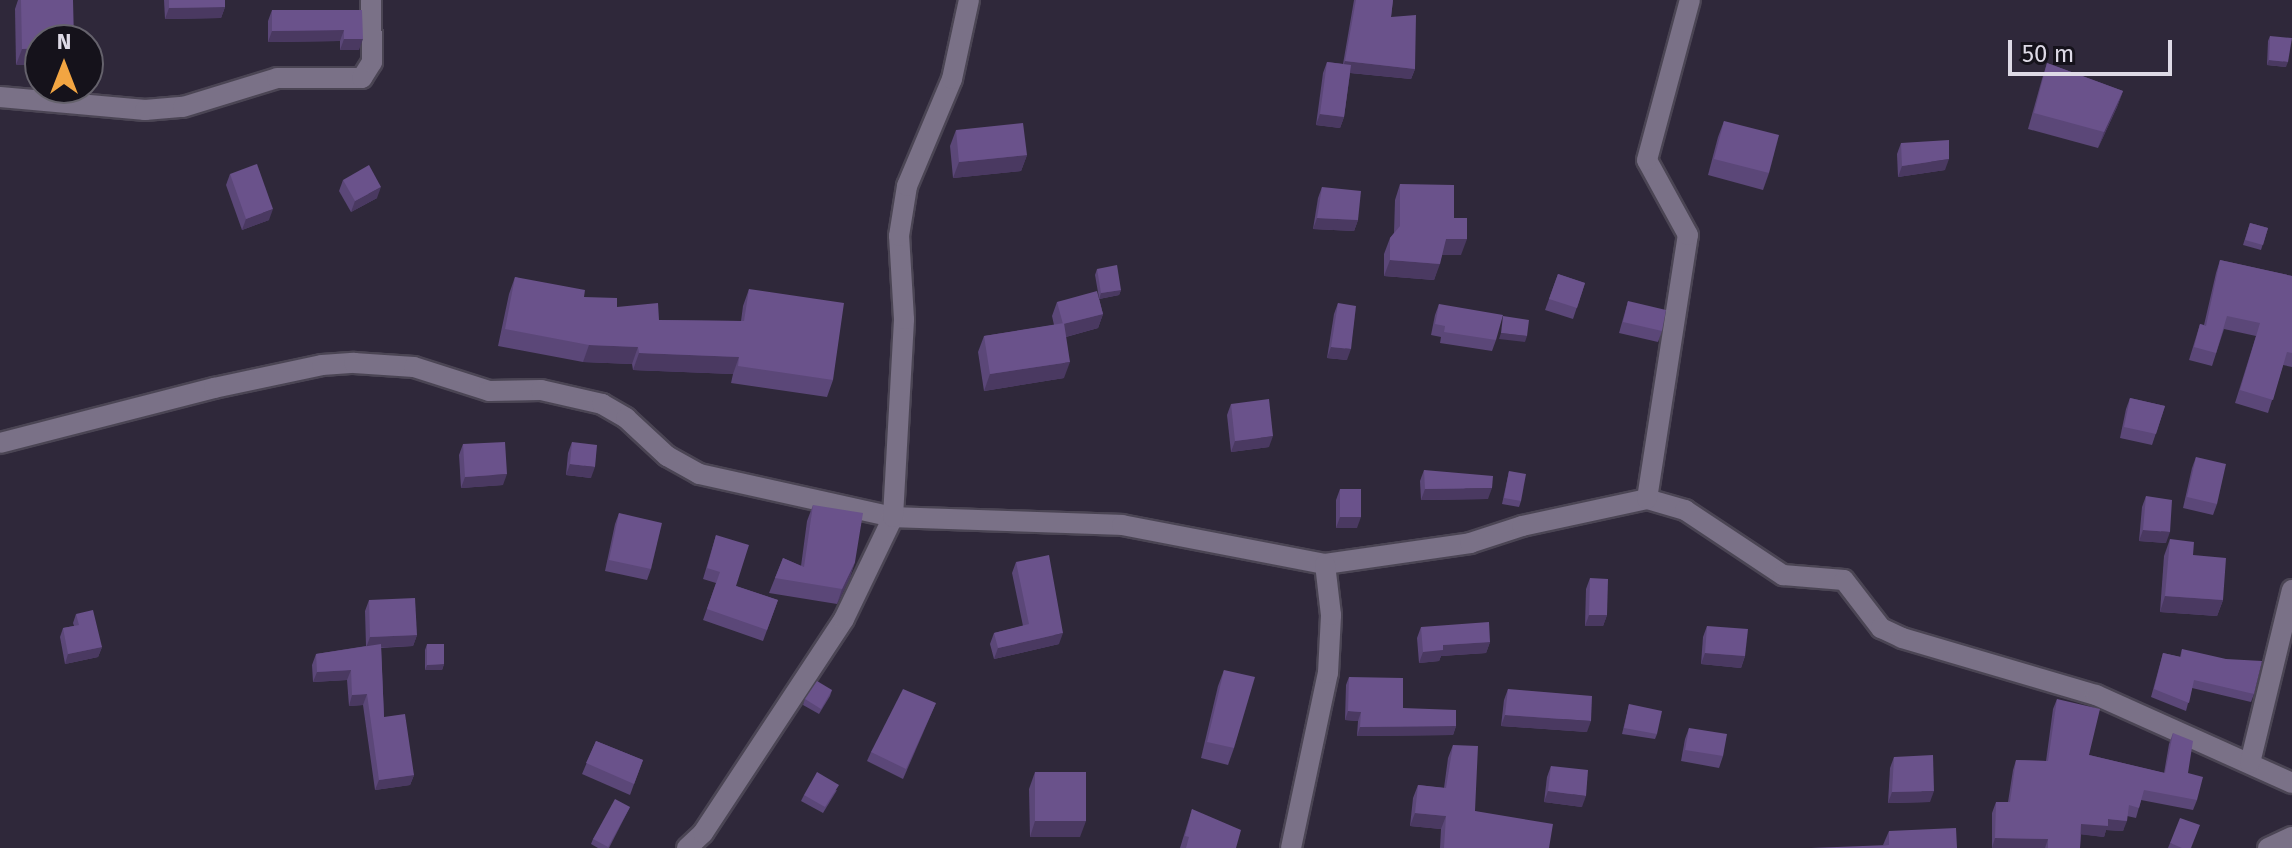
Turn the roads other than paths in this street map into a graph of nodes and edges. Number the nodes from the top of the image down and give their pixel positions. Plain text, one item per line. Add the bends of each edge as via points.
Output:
1 (371, 0) edge
2 (969, 0) edge
3 (1690, 0) edge
4 (0, 97) edge
5 (0, 443) edge
6 (1647, 499) junction
7 (893, 517) junction
8 (1325, 564) junction
9 (2292, 590) edge
10 (2250, 763) junction
11 (2292, 783) edge
12 (2292, 837) edge
13 (687, 848) edge
14 (1291, 848) edge
15 (2268, 848) edge

1 - 4 street via 372,62 362,78 277,78 183,107 145,110
2 - 7 street via 952,79 907,186 899,236 904,319
3 - 6 street via 1647,160 1688,235
5 - 7 street via 322,365 414,367 489,391 541,390 602,404 626,418 667,456 699,474
6 - 8 street via 1470,543
6 - 10 street via 1685,510 1783,575 1844,580 1881,628 1902,638 2096,695
7 - 8 street via 1122,525
7 - 13 street via 844,619 703,833
8 - 14 street via 1331,615 1328,673
9 - 10 street
10 - 11 street
12 - 15 street

